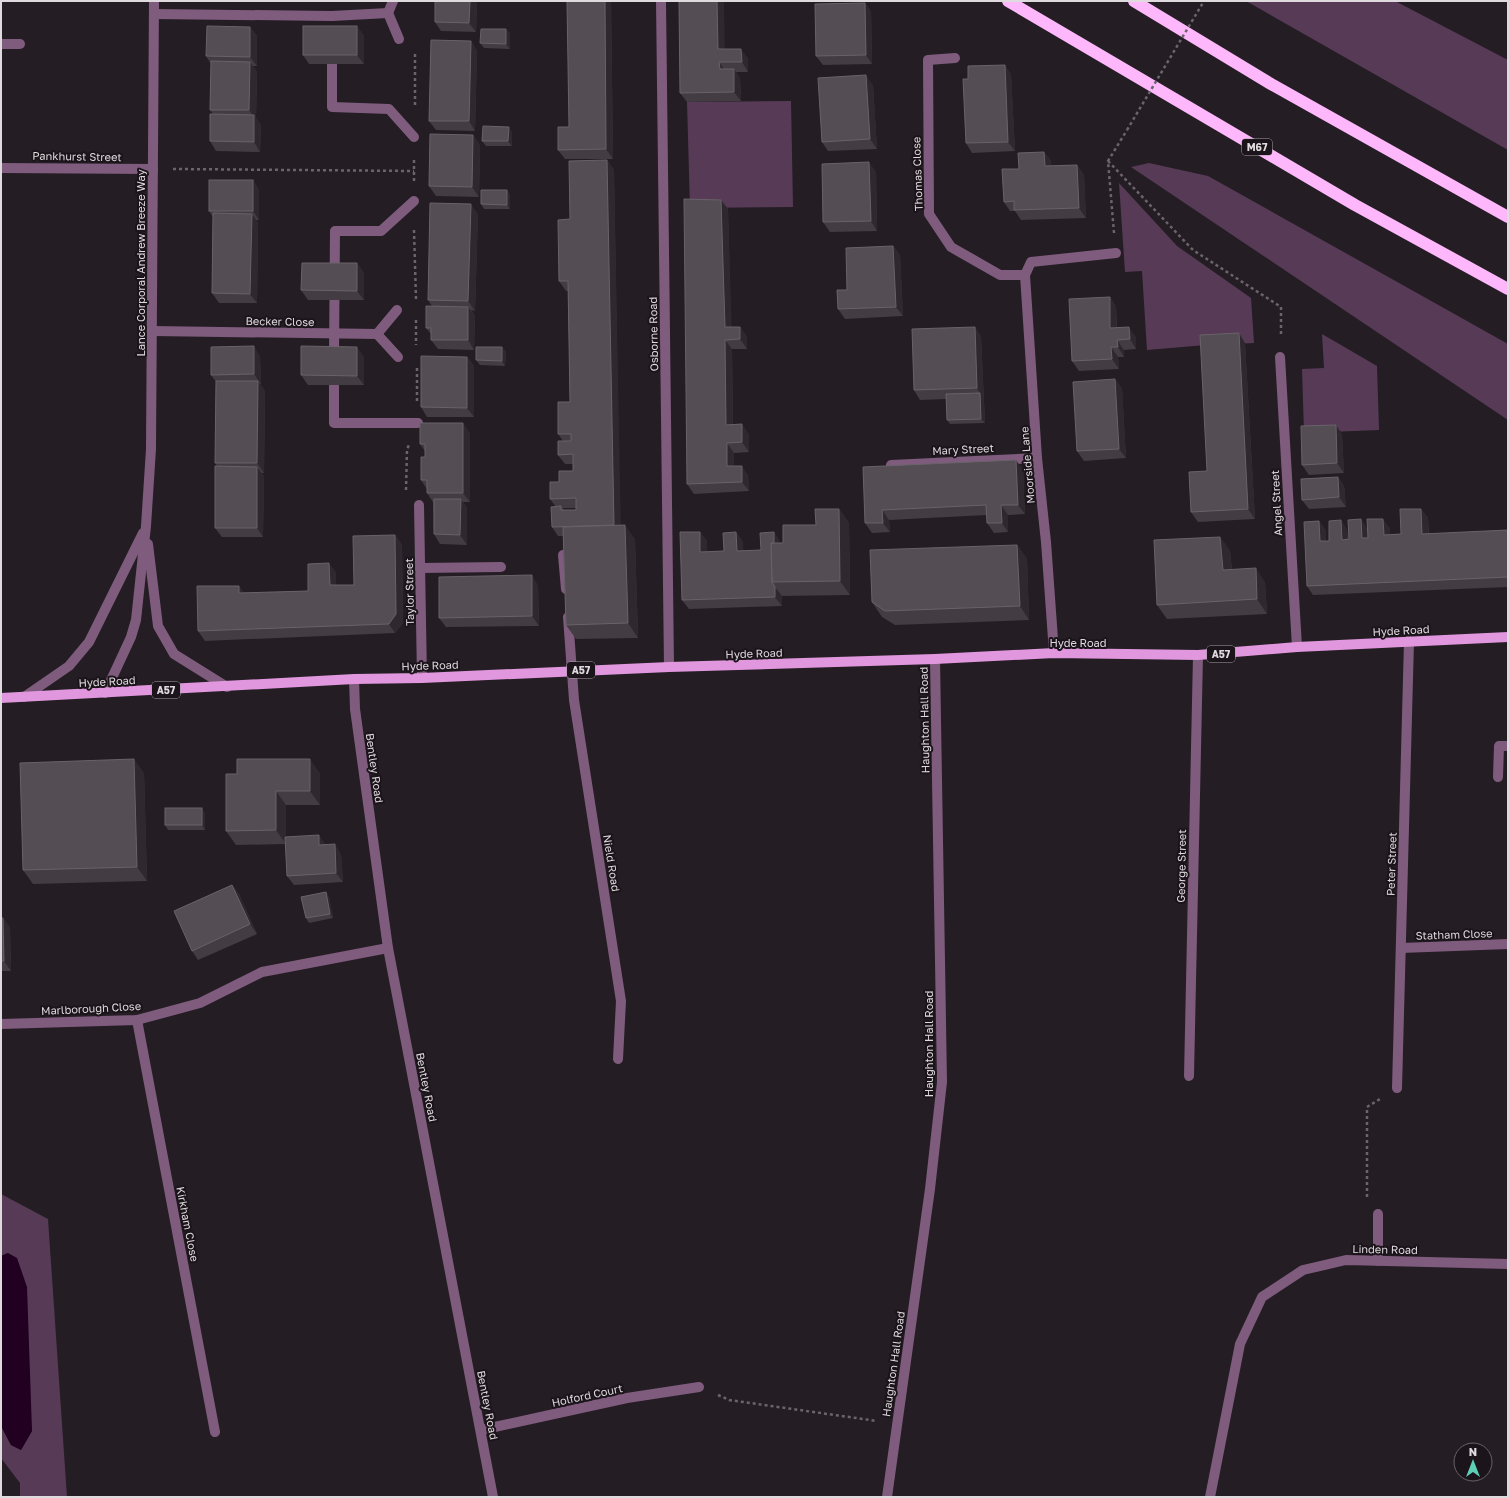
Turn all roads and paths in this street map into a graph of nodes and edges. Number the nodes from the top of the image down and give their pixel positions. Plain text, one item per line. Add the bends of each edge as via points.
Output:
1 (154, 1) edge
2 (393, 1) edge
3 (661, 1) edge
4 (1008, 1) edge
5 (1134, 1) edge
6 (1204, 1) edge
7 (388, 13) junction
8 (154, 14) junction
9 (332, 16) junction
10 (332, 29) edge
11 (399, 39) dead end
12 (1, 44) edge
13 (20, 44) dead end
14 (415, 47) dead end
15 (955, 58) dead end
16 (332, 64) edge
17 (414, 137) junction
18 (1108, 161) junction
19 (1, 168) edge
20 (153, 169) junction
21 (414, 171) junction
22 (414, 201) junction
23 (1508, 216) edge
24 (1116, 253) joint
25 (1025, 275) junction
26 (1508, 290) edge
27 (416, 302) dead end
28 (397, 310) dead end
29 (416, 317) dead end
30 (152, 330) junction
31 (334, 334) junction
32 (377, 334) junction
33 (416, 348) dead end
34 (334, 356) edge
35 (398, 357) dead end
36 (1280, 357) joint
37 (417, 364) dead end
38 (334, 385) edge
39 (418, 423) junction
40 (1037, 458) junction
41 (891, 465) edge
42 (419, 505) joint
43 (146, 526) junction
44 (563, 555) edge
45 (501, 567) dead end
46 (420, 568) junction
47 (1508, 637) edge
48 (1409, 641) junction
49 (1297, 647) junction
50 (1054, 653) junction
51 (1198, 655) junction
52 (935, 659) junction
53 (669, 667) junction
54 (572, 671) junction
55 (422, 678) junction
56 (354, 679) junction
57 (227, 687) junction
58 (105, 693) junction
59 (24, 697) junction
60 (1, 698) edge
61 (1508, 746) edge
62 (1498, 777) dead end
63 (1508, 944) edge
64 (388, 948) junction
65 (1401, 948) junction
66 (137, 1020) junction
67 (1, 1024) edge
68 (618, 1059) dead end
69 (1189, 1076) dead end
70 (1397, 1088) joint
71 (1378, 1214) joint
72 (1378, 1261) junction
73 (1508, 1264) edge
74 (699, 1387) joint
75 (897, 1424) junction
76 (481, 1430) junction
77 (215, 1432) dead end
78 (493, 1497) edge
79 (887, 1497) edge
80 (1210, 1497) edge

1 - 8 street, Lance Corporal Andrew Breeze Way
2 - 7 street
3 - 53 street, Osborne Road
4 - 26 highway, M67 via 1355,205
5 - 23 highway via 1271,84
6 - 18 path, bridge
7 - 9 street
7 - 11 street
8 - 9 street
8 - 20 street, Lance Corporal Andrew Breeze Way
9 - 10 street
12 - 13 street
14 - 17 path
15 - 25 street, Thomas Close via 928,60 929,214 951,247 1000,275
16 - 17 street via 332,107 389,109
17 - 21 path
18 - 24 path
18 - 36 path via 1193,250 1281,307
19 - 20 street, Pankhurst Street
20 - 21 path
20 - 30 street, Lance Corporal Andrew Breeze Way
21 - 22 path
22 - 27 path
22 - 31 street via 381,231 335,231
24 - 25 street via 1031,262
25 - 40 street, Moorside Lane
28 - 32 street
29 - 33 path
30 - 31 street, Becker Close
30 - 43 street, Lance Corporal Andrew Breeze Way via 151,449
31 - 32 street, Becker Close
31 - 34 street
32 - 35 street
36 - 49 street, Angel Street
37 - 39 path
38 - 39 street via 334,423
39 - 42 path via 418,430 406,448 406,500
40 - 41 street, Mary Street
40 - 50 street, Moorside Lane
42 - 46 street, Taylor Street
43 - 57 street, Lance Corporal Andrew Breeze Way via 158,626 174,654
43 - 58 street, Lance Corporal Andrew Breeze Way via 136,620 131,637
43 - 59 street, Lance Corporal Andrew Breeze Way via 88,642 69,666
44 - 54 street, Nield Road
45 - 46 street
46 - 55 street, Taylor Street
47 - 48 main road, Hyde Road / A57
48 - 49 main road, Hyde Road / A57
48 - 65 street, Peter Street
49 - 51 main road, Hyde Road / A57
50 - 51 main road, Hyde Road / A57
50 - 52 main road, Hyde Road / A57
51 - 69 street, George Street
52 - 53 main road, Hyde Road / A57
52 - 75 street, Haughton Hall Road via 942,1082 930,1189
53 - 54 main road, Hyde Road / A57
54 - 55 main road, Hyde Road / A57
54 - 68 street, Nield Road via 574,700 622,1001
55 - 56 main road, Hyde Road / A57
56 - 57 main road, Hyde Road / A57
56 - 64 street, Bentley Road via 355,709
57 - 58 main road, Hyde Road / A57
58 - 59 main road, Hyde Road / A57
59 - 60 main road, Hyde Road / A57
61 - 62 street via 1499,746
63 - 65 street, Statham Close
64 - 66 street, Marlborough Close via 262,972 200,1003
64 - 76 street, Bentley Road
65 - 70 street, Peter Street
66 - 67 street, Marlborough Close
66 - 77 street, Kirkham Close
70 - 71 path via 1367,1107 1367,1198
71 - 72 street
72 - 73 street, Linden Road
72 - 80 street, Linden Road via 1346,1260 1303,1270 1262,1297 1240,1344
74 - 75 path via 729,1400
74 - 76 street, Holford Court via 627,1398
75 - 79 street, Haughton Hall Road
76 - 78 street, Bentley Road

